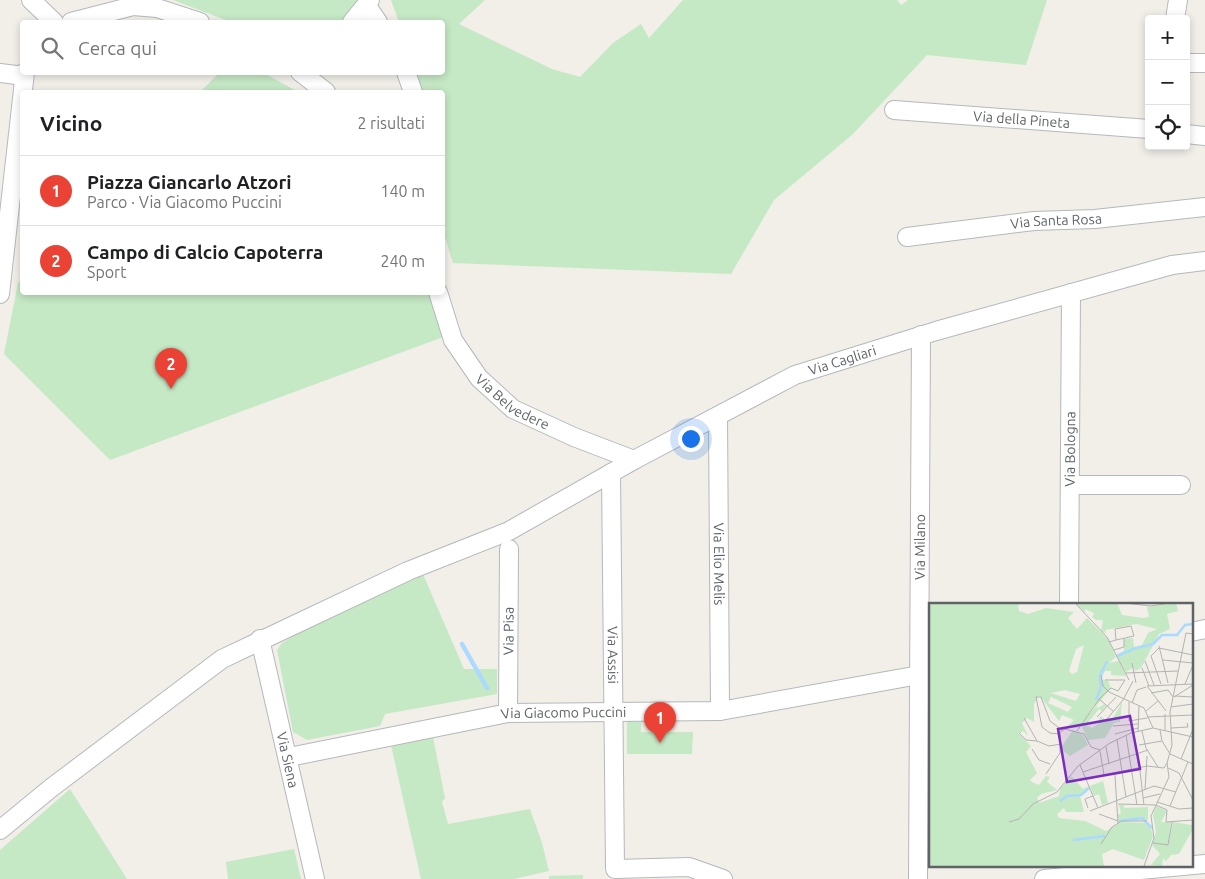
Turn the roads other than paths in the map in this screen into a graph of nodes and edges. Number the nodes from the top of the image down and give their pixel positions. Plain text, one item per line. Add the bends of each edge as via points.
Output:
1 (31, 0) edge
2 (1178, 0) edge
3 (368, 3) edge
4 (1176, 15) edge
5 (52, 20) edge
6 (79, 20) edge
7 (194, 20) edge
8 (354, 20) edge
9 (377, 20) edge
10 (1190, 63) edge
11 (1205, 63) edge
12 (0, 73) edge
13 (20, 74) edge
14 (25, 75) edge
15 (306, 75) edge
16 (407, 75) edge
17 (23, 90) edge
18 (324, 90) edge
19 (412, 90) edge
20 (894, 110) dead end
21 (20, 113) edge
22 (1145, 129) edge
23 (1190, 134) edge
24 (1205, 136) edge
25 (1205, 207) edge
26 (907, 237) dead end
27 (3, 244) edge
28 (1205, 261) edge
29 (1071, 293) junction
30 (0, 294) edge
31 (439, 295) edge
32 (921, 335) junction
33 (718, 416) junction
34 (634, 460) junction
35 (611, 473) junction
36 (1070, 485) junction
37 (1181, 486) dead end
38 (509, 549) dead end
39 (1069, 603) edge
40 (1205, 629) edge
41 (1192, 632) edge
42 (260, 639) junction
43 (924, 674) edge
44 (720, 712) junction
45 (508, 713) junction
46 (614, 713) junction
47 (289, 757) junction
48 (0, 830) edge
49 (1205, 864) edge
50 (1192, 865) edge
51 (1178, 866) edge
52 (1205, 873) edge
53 (1070, 874) edge
54 (315, 879) edge
55 (723, 879) edge
56 (918, 879) edge
57 (1044, 879) edge
58 (1205, 879) edge

1 - 5 street
2 - 4 street
3 - 8 street
3 - 9 street
6 - 7 street via 133,6 157,8
10 - 11 street
12 - 13 street
14 - 17 street
15 - 18 street
16 - 19 street
20 - 22 street, Via della Pineta
21 - 27 street
23 - 24 street
25 - 26 street, Via Santa Rosa via 1095,219 1034,221
27 - 30 street
28 - 29 street, Via Cagliari via 1172,265
29 - 32 street, Via Cagliari
29 - 36 street, Via Bologna
31 - 34 street, Via Belvedere via 453,340 480,378 513,409
32 - 33 street, Via Cagliari via 794,375
32 - 43 street, Via Milano
33 - 34 street, Via Cagliari
33 - 44 street, Via Elio Melis
34 - 35 street, Via Cagliari
35 - 42 street, Via Cagliari via 508,531 408,571
35 - 46 street, Via Assisi
36 - 37 street
36 - 39 street, Via Bologna
38 - 45 street, Via Pisa
40 - 41 street
42 - 47 street, Via Siena
42 - 48 street, Via Cagliari via 222,659
43 - 44 street, Via Giacomo Puccini
43 - 56 street, Via Milano
44 - 46 street, Via Giacomo Puccini
45 - 46 street, Via Giacomo Puccini
45 - 47 street, Via Giacomo Puccini
46 - 55 street, Via Assisi via 615,869 689,867
47 - 54 street, Via Siena
49 - 50 street
51 - 53 street
52 - 58 street
53 - 57 street

